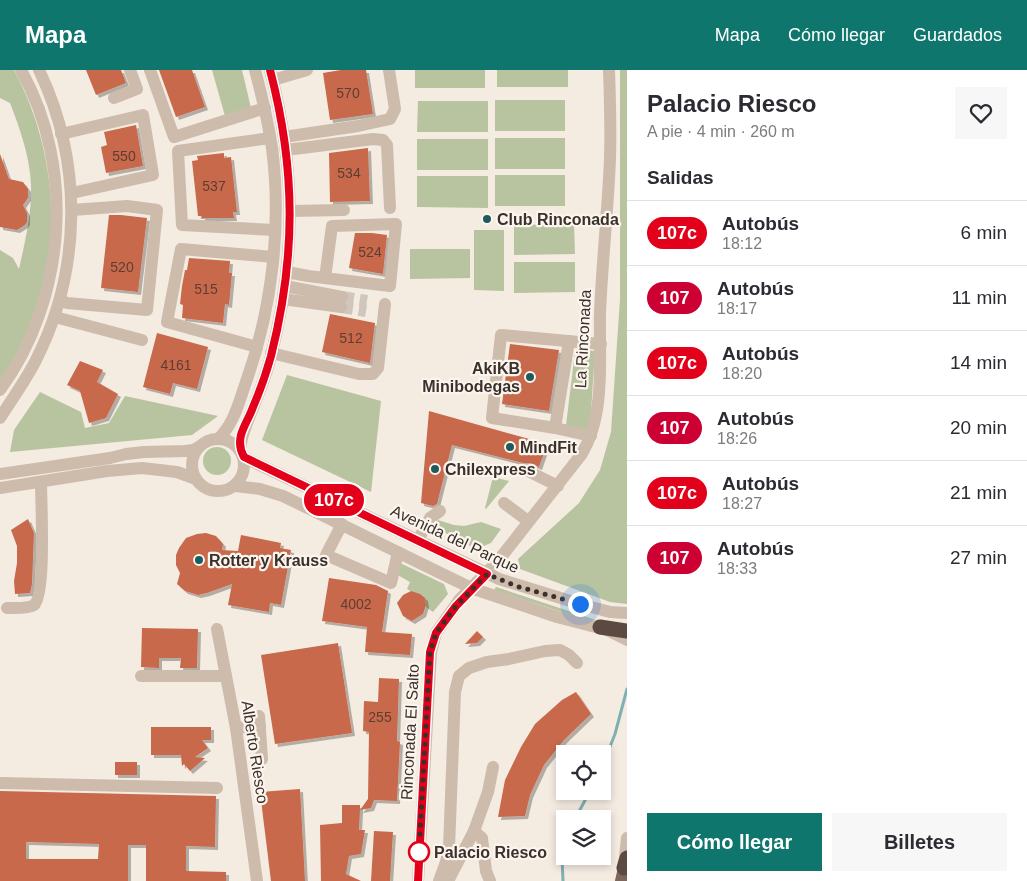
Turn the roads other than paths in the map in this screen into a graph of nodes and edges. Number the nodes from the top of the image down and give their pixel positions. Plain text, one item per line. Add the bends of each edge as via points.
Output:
1 (21, 70) edge
2 (39, 70) edge
3 (130, 70) edge
4 (150, 70) edge
5 (255, 70) edge
6 (307, 70) edge
7 (389, 70) edge
8 (609, 70) edge
9 (271, 75) edge
10 (50, 98) junction
11 (114, 98) dead end
12 (37, 102) junction
13 (264, 108) junction
14 (44, 123) junction
15 (59, 128) junction
16 (284, 137) junction
17 (270, 138) junction
18 (286, 150) junction
19 (72, 193) junction
20 (390, 208) dead end
21 (72, 210) junction
22 (344, 210) dead end
23 (290, 211) junction
24 (274, 230) junction
25 (273, 257) junction
26 (51, 269) junction
27 (287, 272) junction
28 (66, 274) junction
29 (325, 278) junction
30 (284, 293) junction
31 (45, 298) junction
32 (59, 301) junction
33 (342, 302) tunnel mouth
34 (385, 304) dead end
35 (54, 317) junction
36 (142, 340) dead end
37 (568, 341) junction
38 (600, 344) junction
39 (257, 347) junction
40 (271, 353) junction
41 (0, 390) edge
42 (0, 418) edge
43 (555, 428) junction
44 (591, 436) junction
45 (218, 439) junction
46 (199, 447) junction
47 (242, 453) junction
48 (526, 470) dead end
49 (0, 474) edge
50 (196, 479) junction
51 (41, 482) junction
52 (235, 486) junction
53 (558, 486) junction
54 (0, 488) edge
55 (504, 503) dead end
56 (440, 511) dead end
57 (528, 521) junction
58 (342, 524) junction
59 (418, 540) junction
60 (398, 552) junction
61 (487, 574) junction
62 (471, 588) junction
63 (8, 608) dead end
64 (627, 613) edge
65 (600, 628) junction
66 (217, 629) dead end
67 (627, 631) edge
68 (627, 640) edge
69 (577, 662) dead end
70 (141, 676) dead end
71 (226, 676) junction
72 (236, 728) junction
73 (262, 759) dead end
74 (493, 767) dead end
75 (0, 782) edge
76 (217, 788) dead end
77 (474, 831) junction
78 (627, 838) edge
79 (624, 869) edge
80 (257, 881) edge
81 (418, 881) edge
82 (439, 881) edge
83 (448, 881) edge
84 (490, 881) edge

1 - 12 street
2 - 10 street
3 - 11 street via 137,89
4 - 13 street via 174,137
5 - 13 street
6 - 9 street
7 - 16 street via 395,109 390,119
8 - 38 street, La Rinconada via 610,156
9 - 16 street
10 - 12 street via 42,104
10 - 15 street
12 - 14 street
13 - 17 street
14 - 15 street via 49,118 54,119
14 - 26 street via 53,166 56,205
15 - 19 street
15 - 19 street via 143,115 153,175
16 - 18 street
17 - 24 street
17 - 24 street via 178,151 182,225
18 - 20 street via 384,140 387,145
18 - 23 street
19 - 21 street
21 - 28 street
21 - 32 street via 127,206 157,210 147,310
22 - 23 street
23 - 27 street
24 - 25 street
25 - 39 street
25 - 39 street via 181,249 167,322
26 - 28 street via 54,276 61,278
26 - 31 street
27 - 29 street
27 - 30 street
28 - 32 street
29 - 29 street via 332,226 396,224 390,286
30 - 33 street
30 - 40 street
31 - 32 street via 54,293
31 - 41 street via 25,348
32 - 35 street
34 - 40 street via 378,368 373,374 359,374
35 - 36 street
35 - 42 street via 36,360
37 - 38 street
37 - 43 street
37 - 43 street via 501,336 492,418
38 - 44 street, La Rinconada via 598,395
39 - 45 street via 231,421
40 - 47 street via 263,383 241,436
43 - 44 street
44 - 53 street, La Rinconada
45 - 46 street
45 - 47 street via 230,442
46 - 49 street via 185,451 126,454
46 - 50 street via 192,463
47 - 52 street via 244,472
47 - 59 street, Avenida del Parque
48 - 53 street
50 - 51 street via 177,472 142,468
50 - 52 street via 215,492
51 - 54 street
51 - 63 street via 42,572 39,599 34,605
52 - 58 street via 274,493
53 - 57 street, La Rinconada
55 - 57 street
56 - 59 street via 430,518
57 - 61 street, La Rinconada
58 - 60 street
58 - 60 street via 326,555 391,583
59 - 61 street, Avenida del Parque
60 - 62 street
61 - 62 street, Rinconada El Salto
61 - 64 street, Avenida del Parque via 516,586
62 - 65 street
62 - 81 street, Rinconada El Salto via 436,633 430,652
65 - 67 highway
65 - 68 street
66 - 71 street, Alberto Riesco
69 - 82 street via 560,650 545,651 486,662 459,676 449,848
70 - 71 street
71 - 72 street, Alberto Riesco
72 - 73 street via 259,721
72 - 80 street, Alberto Riesco
74 - 77 street
75 - 76 street
77 - 83 street
77 - 84 street via 482,838
78 - 79 street

